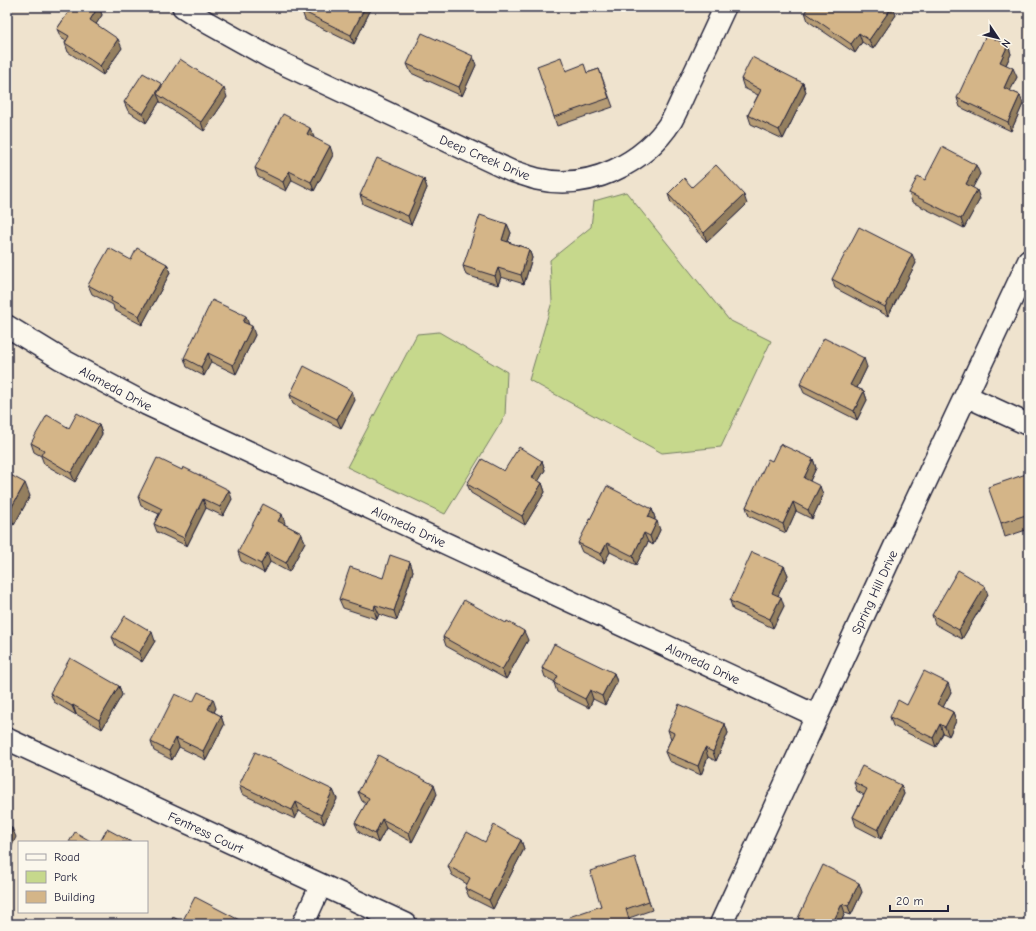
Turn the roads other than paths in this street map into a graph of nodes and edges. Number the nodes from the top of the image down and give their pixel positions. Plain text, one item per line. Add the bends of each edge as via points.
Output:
1 (183, 7) edge
2 (725, 7) edge
3 (1029, 261) edge
4 (7, 326) edge
5 (966, 396) junction
6 (1029, 425) edge
7 (817, 716) junction
8 (7, 739) edge
9 (321, 885) junction
10 (303, 924) edge
11 (406, 924) edge
12 (721, 924) edge

1 - 2 street, Deep Creek Drive via 271,58 511,171 538,179 563,182 588,179 611,172 636,158 657,140 672,120
3 - 5 main road, Spring Hill Drive
4 - 7 street, Alameda Drive via 61,359 146,404
5 - 6 street
5 - 7 main road, Spring Hill Drive
7 - 12 main road, Spring Hill Drive
8 - 9 street, Fentress Court
9 - 10 street
9 - 11 street, Fentress Court

